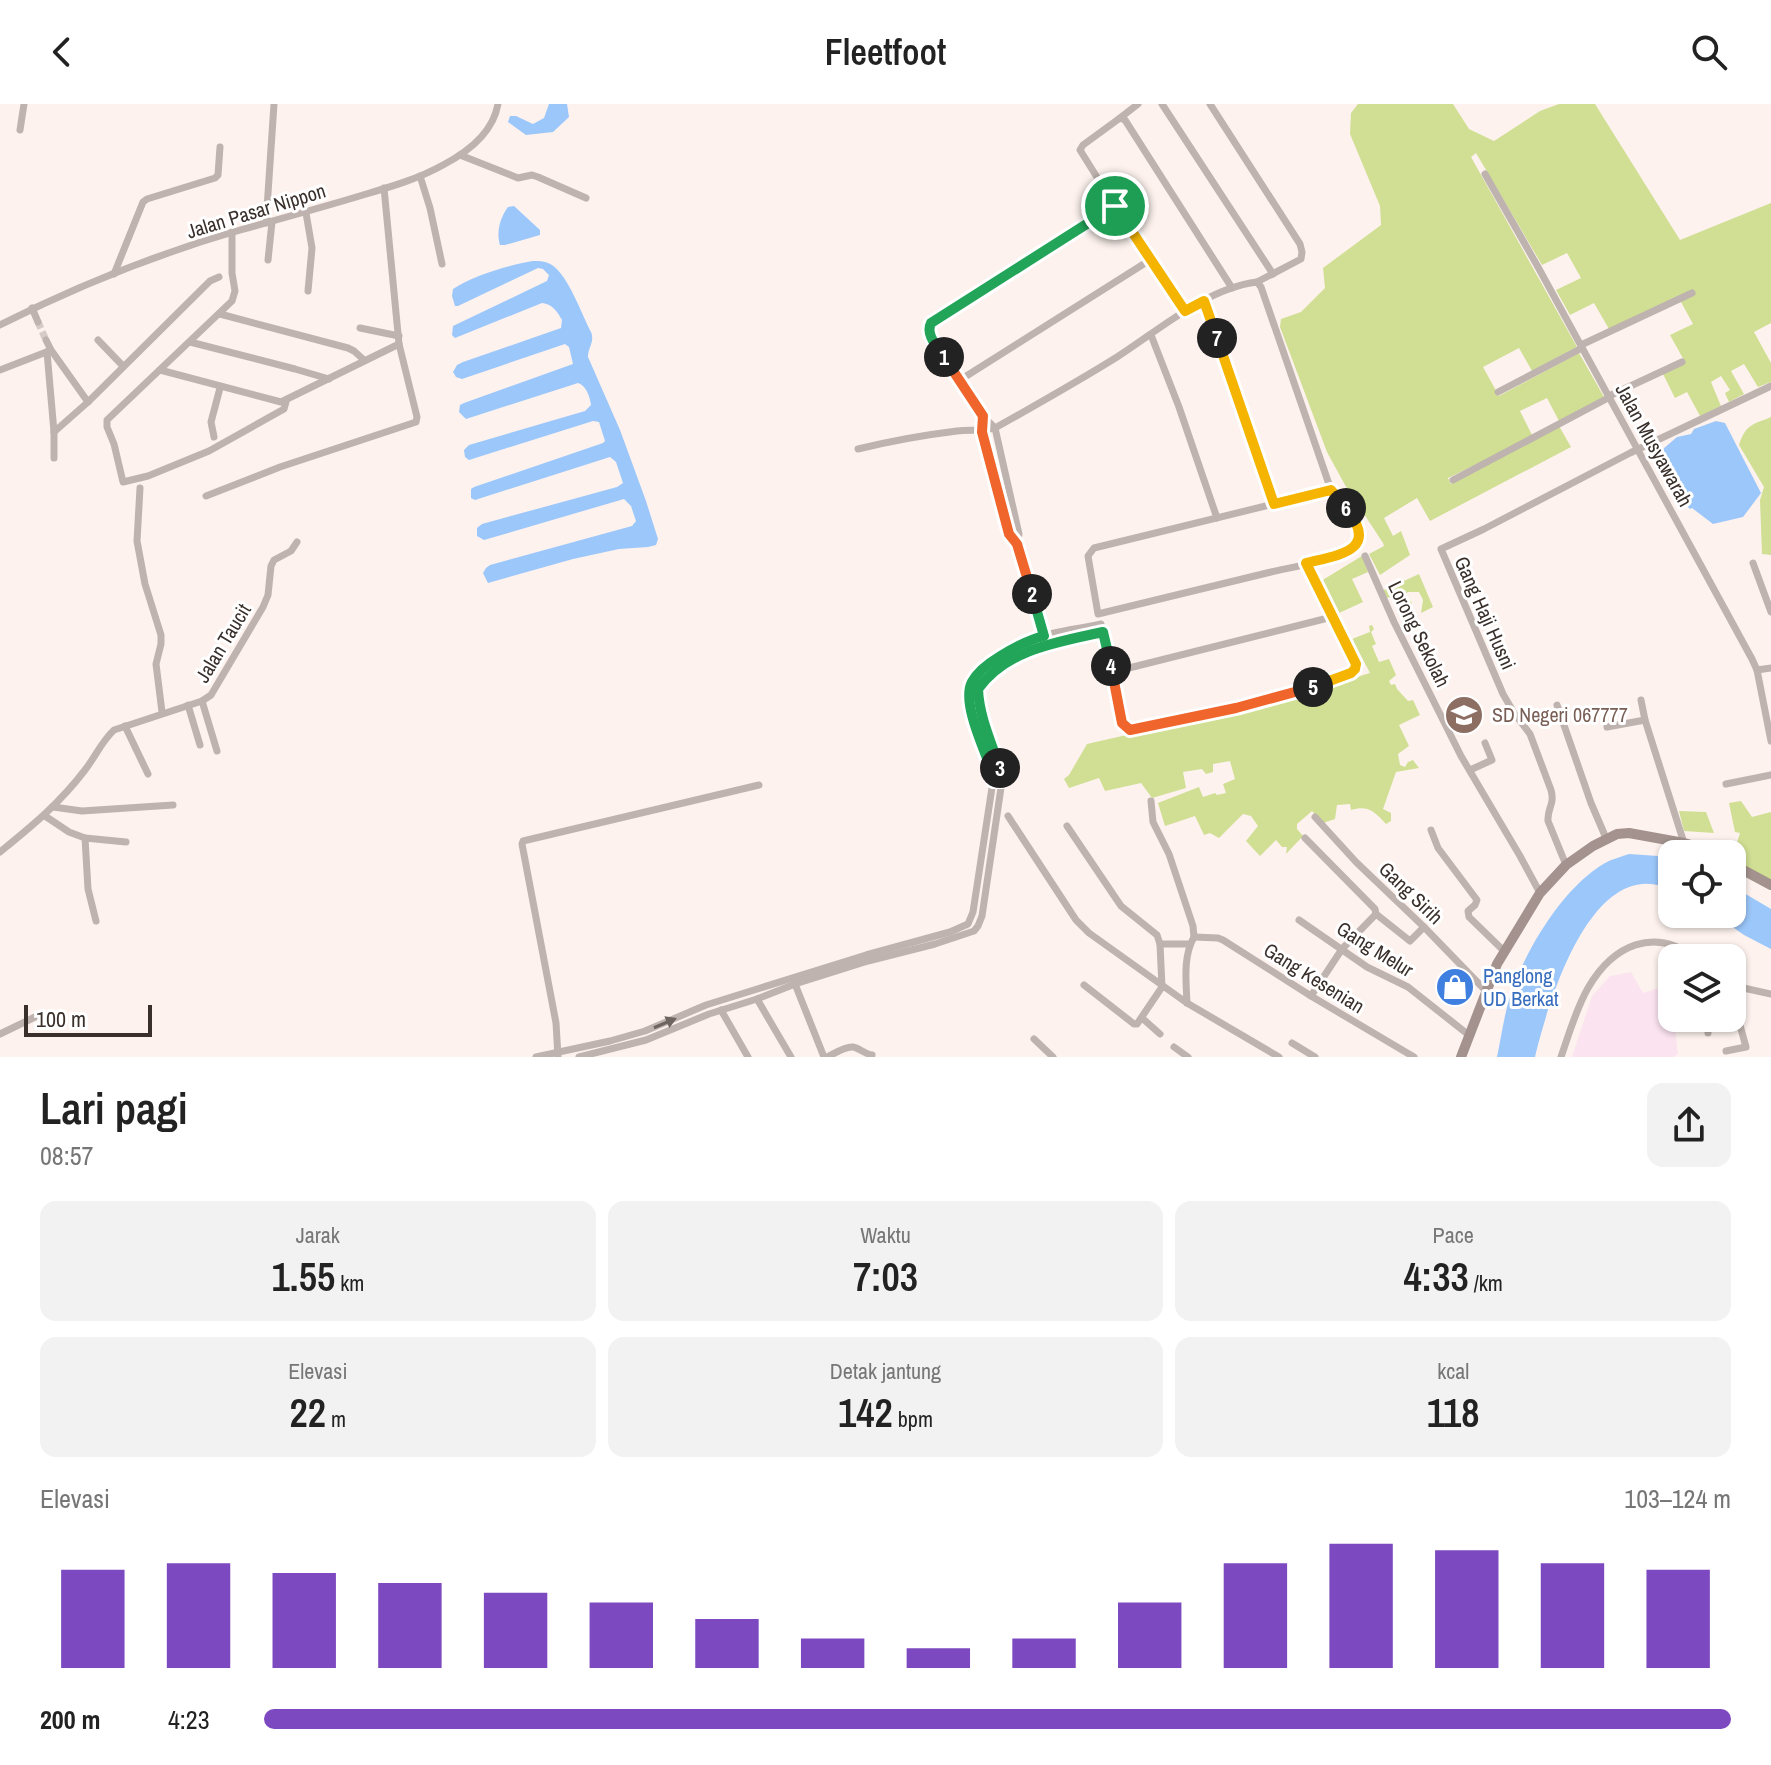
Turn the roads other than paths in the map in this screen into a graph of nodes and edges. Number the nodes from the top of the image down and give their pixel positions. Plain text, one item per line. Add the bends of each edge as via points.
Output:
1 (24, 104) edge
2 (274, 104) edge
3 (498, 104) edge
4 (1138, 104) edge
5 (1162, 104) edge
6 (1210, 104) edge
7 (1120, 118) junction
8 (20, 130) dead end
9 (220, 147) dead end
10 (460, 155) junction
11 (1485, 174) dead end
12 (420, 176) junction
13 (384, 188) junction
14 (586, 198) dead end
15 (1115, 206) junction
16 (306, 213) junction
17 (269, 222) junction
18 (232, 232) junction
19 (268, 260) dead end
20 (1150, 260) junction
21 (442, 264) dead end
22 (114, 274) junction
23 (1273, 274) junction
24 (219, 277) dead end
25 (1257, 282) junction
26 (1232, 288) junction
27 (308, 291) dead end
28 (1692, 293) dead end
29 (1204, 301) junction
30 (32, 308) junction
31 (1185, 311) junction
32 (220, 314) junction
33 (38, 322) tunnel mouth
34 (0, 325) edge
35 (360, 328) dead end
36 (1151, 335) junction
37 (46, 340) tunnel mouth
38 (98, 340) dead end
39 (399, 340) junction
40 (190, 342) junction
41 (1582, 347) junction
42 (49, 351) junction
43 (364, 360) junction
44 (1682, 362) dead end
45 (122, 365) junction
46 (0, 370) edge
47 (160, 370) junction
48 (329, 379) junction
49 (960, 380) junction
50 (1771, 386) edge
51 (220, 388) junction
52 (1498, 392) dead end
53 (1609, 397) junction
54 (88, 402) junction
55 (286, 402) junction
56 (983, 416) junction
57 (995, 428) junction
58 (54, 432) junction
59 (982, 432) junction
60 (214, 437) dead end
61 (858, 449) dead end
62 (999, 449) junction
63 (1638, 450) junction
64 (987, 452) junction
65 (54, 458) dead end
66 (1453, 480) dead end
67 (140, 488) dead end
68 (1331, 490) junction
69 (206, 496) dead end
70 (1274, 504) junction
71 (1217, 518) junction
72 (297, 542) dead end
73 (1017, 544) junction
74 (1365, 556) dead end
75 (1306, 563) junction
76 (1753, 563) dead end
77 (1771, 612) edge
78 (1098, 614) junction
79 (1332, 617) junction
80 (1102, 628) junction
81 (1045, 640) junction
82 (1771, 668) edge
83 (1757, 670) junction
84 (1113, 672) junction
85 (980, 678) junction
86 (1641, 700) dead end
87 (202, 701) junction
88 (188, 705) junction
89 (1557, 705) dead end
90 (162, 712) junction
91 (1645, 720) junction
92 (125, 726) junction
93 (1607, 727) dead end
94 (1771, 741) edge
95 (1485, 743) dead end
96 (200, 745) dead end
97 (217, 751) dead end
98 (1470, 770) junction
99 (148, 774) dead end
100 (1771, 775) edge
101 (993, 781) junction
102 (1002, 781) junction
103 (1726, 784) dead end
104 (759, 785) dead end
105 (1151, 801) dead end
106 (173, 805) dead end
107 (53, 807) junction
108 (45, 816) junction
109 (1008, 816) dead end
110 (1315, 817) dead end
111 (1067, 826) dead end
112 (1431, 830) dead end
113 (85, 838) junction
114 (1305, 838) dead end
115 (1606, 838) junction
116 (1668, 840) edge
117 (1683, 840) edge
118 (126, 842) dead end
119 (0, 852) edge
120 (1566, 865) junction
121 (1746, 872) edge
122 (1771, 885) edge
123 (1540, 893) junction
124 (1376, 914) junction
125 (1299, 920) dead end
126 (96, 921) dead end
127 (1424, 927) junction
128 (1191, 941) junction
129 (1160, 944) junction
130 (1673, 944) edge
131 (1342, 949) junction
132 (1504, 951) junction
133 (885, 953) junction
134 (834, 968) junction
135 (795, 984) junction
136 (1084, 985) dead end
137 (1162, 987) junction
138 (1746, 988) edge
139 (1486, 991) junction
140 (1771, 994) edge
141 (1311, 996) junction
142 (757, 999) junction
143 (1187, 1003) junction
144 (706, 1005) junction
145 (721, 1010) junction
146 (709, 1014) junction
147 (35, 1017) dead end
148 (1142, 1018) junction
149 (1742, 1032) edge
150 (0, 1034) edge
151 (1160, 1034) dead end
152 (1470, 1036) junction
153 (1034, 1039) dead end
154 (1292, 1043) dead end
155 (625, 1046) junction
156 (1174, 1047) dead end
157 (1726, 1051) dead end
158 (558, 1054) edge
159 (872, 1055) edge
160 (536, 1057) edge
161 (582, 1057) edge
162 (628, 1057) edge
163 (748, 1057) edge
164 (791, 1057) edge
165 (826, 1057) edge
166 (1053, 1057) edge
167 (1188, 1057) edge
168 (1279, 1057) edge
169 (1315, 1057) edge
170 (1414, 1057) edge
171 (1461, 1057) edge
172 (1561, 1057) edge

1 - 8 street
2 - 17 street
3 - 10 street, Jalan Pasar Nippon via 486,132
4 - 7 street
5 - 23 street
6 - 23 street via 1300,244 1301,259
7 - 15 street via 1080,149
7 - 26 street
9 - 22 street via 215,178 143,202
10 - 12 street, Jalan Pasar Nippon
10 - 14 street via 514,177 538,177
11 - 41 street, Jalan Musyawarah
12 - 13 street, Jalan Pasar Nippon
12 - 21 street
13 - 16 street, Jalan Pasar Nippon
13 - 39 street
15 - 20 street
15 - 49 street via 931,323 929,334
16 - 17 street, Jalan Pasar Nippon
16 - 27 street via 312,248
17 - 18 street, Jalan Pasar Nippon
17 - 19 street
18 - 22 street, Jalan Pasar Nippon
18 - 32 street via 234,295
20 - 31 street
20 - 49 street
22 - 30 street, Jalan Pasar Nippon
23 - 25 street
24 - 45 street
25 - 26 street
25 - 68 street
26 - 29 street
28 - 41 street
29 - 31 street
29 - 70 street
30 - 33 street
30 - 34 street, Jalan Pasar Nippon
31 - 36 street
32 - 40 street
32 - 43 street via 348,348
35 - 39 street
36 - 57 street
36 - 71 street
37 - 42 street
38 - 45 street
39 - 43 street
39 - 69 street via 416,422
40 - 47 street
40 - 48 street
41 - 52 street
41 - 53 street, Jalan Musyawarah
42 - 46 street
42 - 54 street
42 - 58 street
43 - 48 street
44 - 53 street
45 - 54 street
47 - 51 street
47 - 55 street via 107,420 125,483 209,451 284,409
48 - 55 street
49 - 56 street
50 - 63 street
51 - 55 street
51 - 60 street via 211,422
53 - 63 street, Jalan Musyawarah
53 - 66 street
54 - 58 street
56 - 57 street
56 - 59 street
57 - 59 street
57 - 62 street
58 - 65 street
59 - 61 street via 963,430
59 - 64 street
62 - 64 street
62 - 73 street
63 - 83 street, Jalan Musyawarah
63 - 120 street, Gang Haji Husni via 1441,549 1503,694 1530,734 1553,799 1548,821
64 - 73 street via 1009,534
67 - 90 street via 137,541 161,635 156,664
68 - 70 street
68 - 75 street via 1352,515 1356,544 1352,550
70 - 71 street
71 - 78 street via 1091,550
72 - 87 street, Jalan Taucit via 274,560 263,607 212,694
73 - 81 street
74 - 98 street, Lorong Sekolah
75 - 78 street
75 - 79 street
76 - 77 street
78 - 80 street
79 - 84 street
79 - 84 street via 1355,659 1351,673 1236,708 1130,730 1122,723
80 - 81 street
80 - 84 street
81 - 85 street
82 - 83 street
83 - 94 street, Jalan Musyawarah
85 - 101 street via 970,684 969,704
85 - 102 street via 978,699
86 - 91 street
87 - 88 street, Jalan Taucit
87 - 97 street
88 - 90 street, Jalan Taucit
88 - 96 street
89 - 115 street
90 - 92 street, Jalan Taucit
91 - 93 street
91 - 117 street
92 - 99 street
92 - 107 street, Jalan Taucit via 111,732
95 - 98 street via 1492,760
98 - 123 street, Lorong Sekolah
100 - 103 street
101 - 102 street
101 - 133 street via 971,920 962,928
102 - 133 street via 978,926 935,944
104 - 158 street via 523,841
105 - 128 street via 1153,822 1193,926
106 - 107 street via 82,811
107 - 108 street, Jalan Taucit
108 - 113 street
108 - 119 street, Jalan Taucit
109 - 137 street via 1076,920
110 - 127 street, Gang Sirih
111 - 129 street via 1121,906 1157,935
112 - 132 street via 1438,848 1477,900 1469,917
113 - 118 street
113 - 126 street
114 - 124 street
115 - 116 street via 1629,833
115 - 120 street
120 - 123 street
121 - 122 street
123 - 132 street
124 - 127 street via 1410,941
124 - 131 street
125 - 131 street, Gang Melur
127 - 139 street, Gang Sirih
128 - 129 street, Gang Kesenian
128 - 141 street, Gang Kesenian via 1223,940
128 - 143 street
129 - 137 street
130 - 172 street via 1645,942 1612,958 1589,986
131 - 141 street
131 - 152 street, Gang Melur via 1408,987
132 - 139 street
133 - 134 street
134 - 135 street
134 - 144 street
135 - 142 street
135 - 165 street
136 - 148 street via 1134,1024
137 - 143 street
137 - 148 street
138 - 140 street
139 - 152 street
141 - 170 street, Gang Kesenian
142 - 145 street
142 - 164 street
143 - 168 street
144 - 146 street
158 -> 144 street via 645,1031
145 - 146 street
145 - 163 street
146 - 155 street
147 - 150 street
148 - 151 street
149 - 157 street via 1746,1047
152 - 171 street
153 - 166 street
154 - 169 street
155 - 161 street
155 - 162 street
156 - 167 street
158 - 160 street
159 - 165 street via 849,1047

